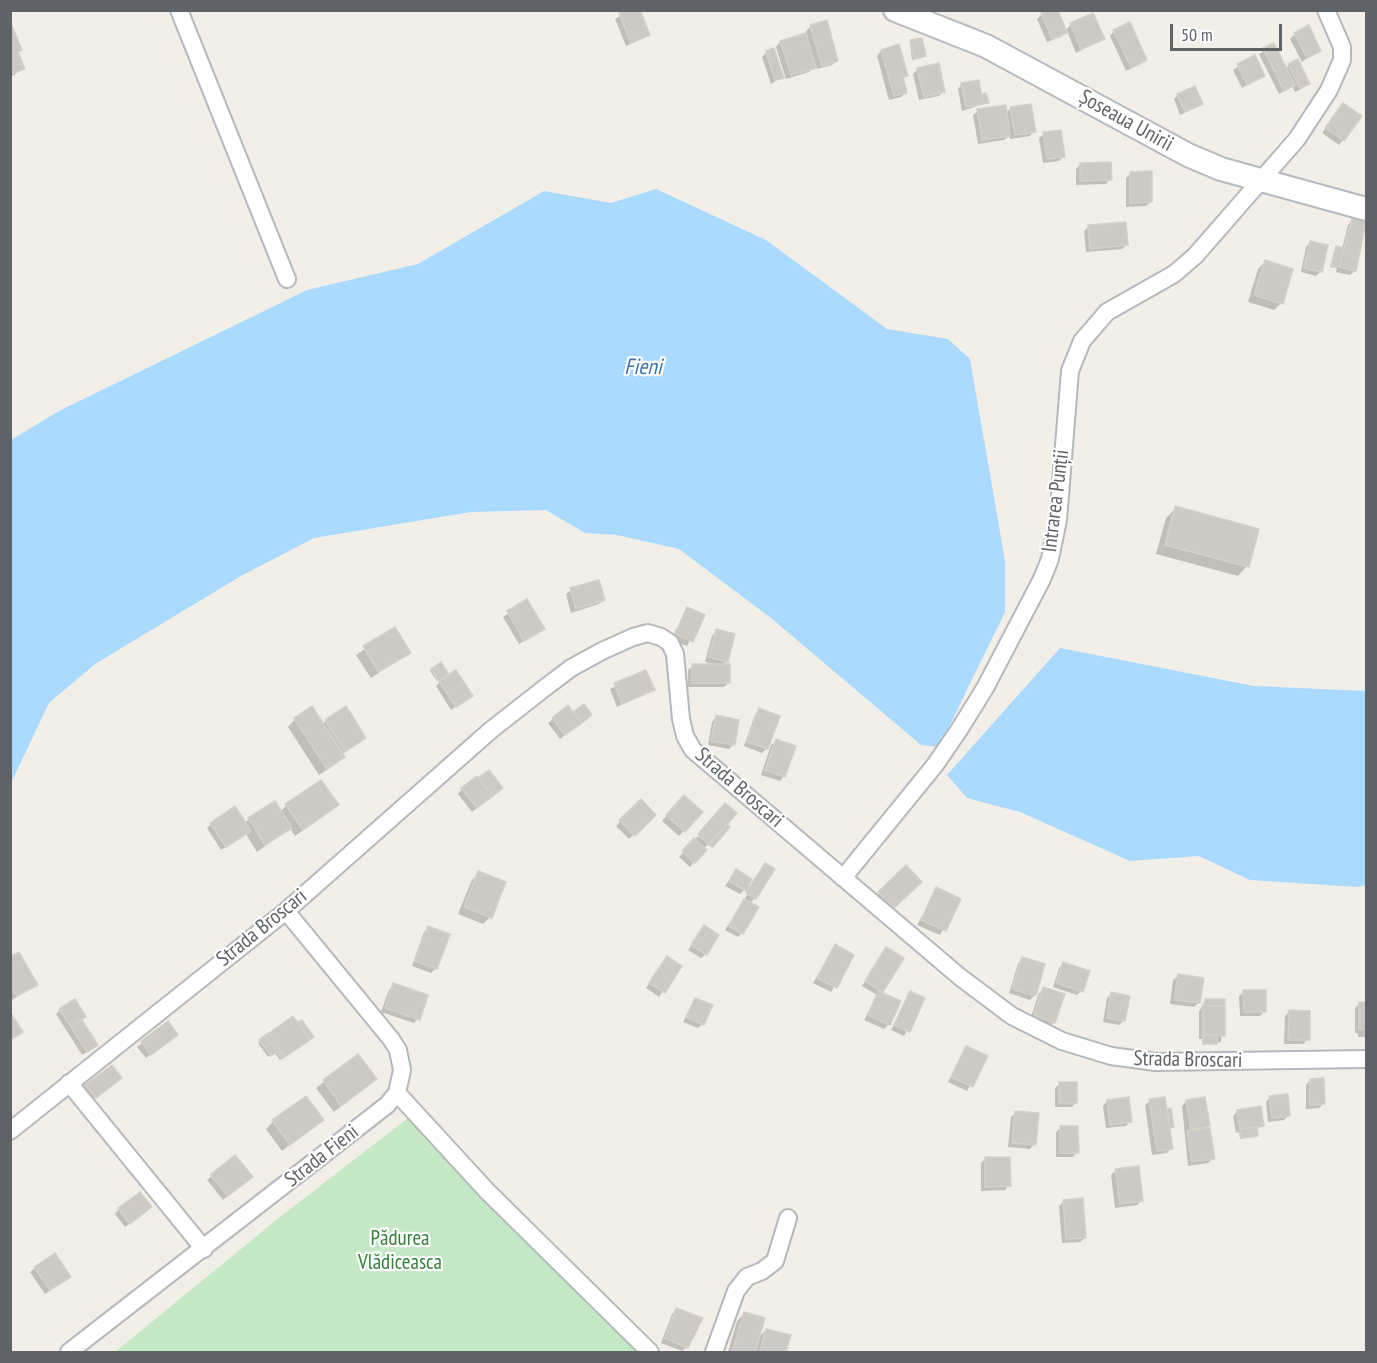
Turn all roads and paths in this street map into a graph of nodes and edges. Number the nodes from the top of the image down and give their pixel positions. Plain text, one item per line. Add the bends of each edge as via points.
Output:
1 (178, 10) edge
2 (895, 10) edge
3 (1326, 10) edge
4 (1259, 181) junction
5 (1366, 209) edge
6 (287, 279) dead end
7 (843, 878) junction
8 (286, 911) junction
9 (1366, 1059) edge
10 (69, 1083) junction
11 (397, 1093) junction
12 (10, 1131) edge
13 (788, 1218) dead end
14 (204, 1249) junction
15 (69, 1353) edge
16 (650, 1353) edge
17 (714, 1353) edge

1 - 6 street
2 - 4 main road, Șoseaua Unirii via 1032,69 1188,155
3 - 4 street, Intrarea Punții via 1342,47 1340,69 1297,139
4 - 5 main road, Șoseaua Unirii
4 - 7 street, Intrarea Punții via 1195,256 1174,274 1107,312 1082,341 1070,371 1058,520 1042,579 959,730
7 - 8 street, Strada Broscari via 693,750 681,719 675,654 670,643 648,633 571,668 491,730
7 - 9 street, Strada Broscari via 1011,1016 1062,1041 1111,1056 1156,1062
8 - 10 street, Strada Broscari
8 - 11 street via 394,1045 402,1070
10 - 12 street, Strada Broscari
10 - 14 street
11 - 14 street, Strada Fieni via 387,1105
11 - 16 street via 472,1176
13 - 17 street via 775,1261 747,1277 736,1291
14 - 15 street, Strada Fieni

